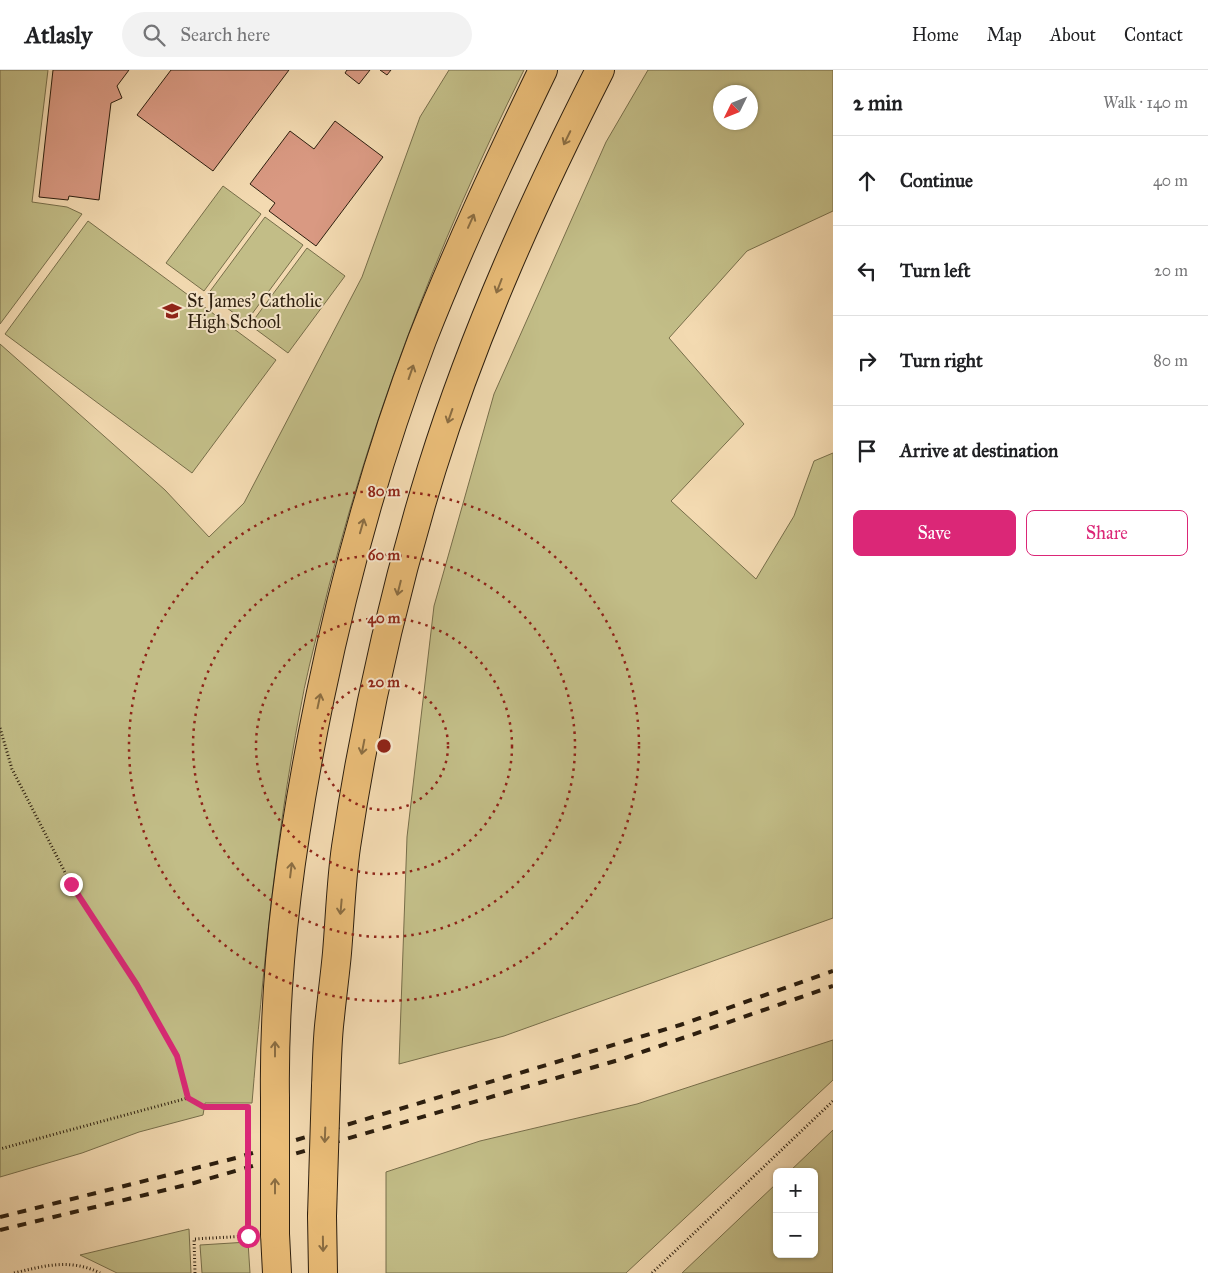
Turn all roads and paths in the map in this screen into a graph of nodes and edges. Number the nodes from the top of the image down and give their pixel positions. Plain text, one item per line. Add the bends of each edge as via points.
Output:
1 (543, 70) edge
2 (600, 70) edge
3 (0, 728) edge
4 (188, 1098) junction
5 (833, 1101) edge
6 (0, 1149) edge
7 (14, 1273) edge
8 (100, 1273) edge
9 (195, 1273) edge
10 (277, 1273) edge
11 (323, 1273) edge
12 (652, 1273) edge

10 -> 1 highway, bridge via 274,1041 294,837 319,702 352,561 386,442 421,342 485,190
2 -> 11 highway, bridge via 503,276 473,353 432,468 376,678 346,850 330,1019 322,1216
3 - 4 path via 12,769 71,884 137,985 177,1056
4 - 6 path
4 - 9 path, bridge via 204,1107 248,1107 248,1236 194,1239
5 - 12 path
7 - 8 path via 49,1265 75,1264

